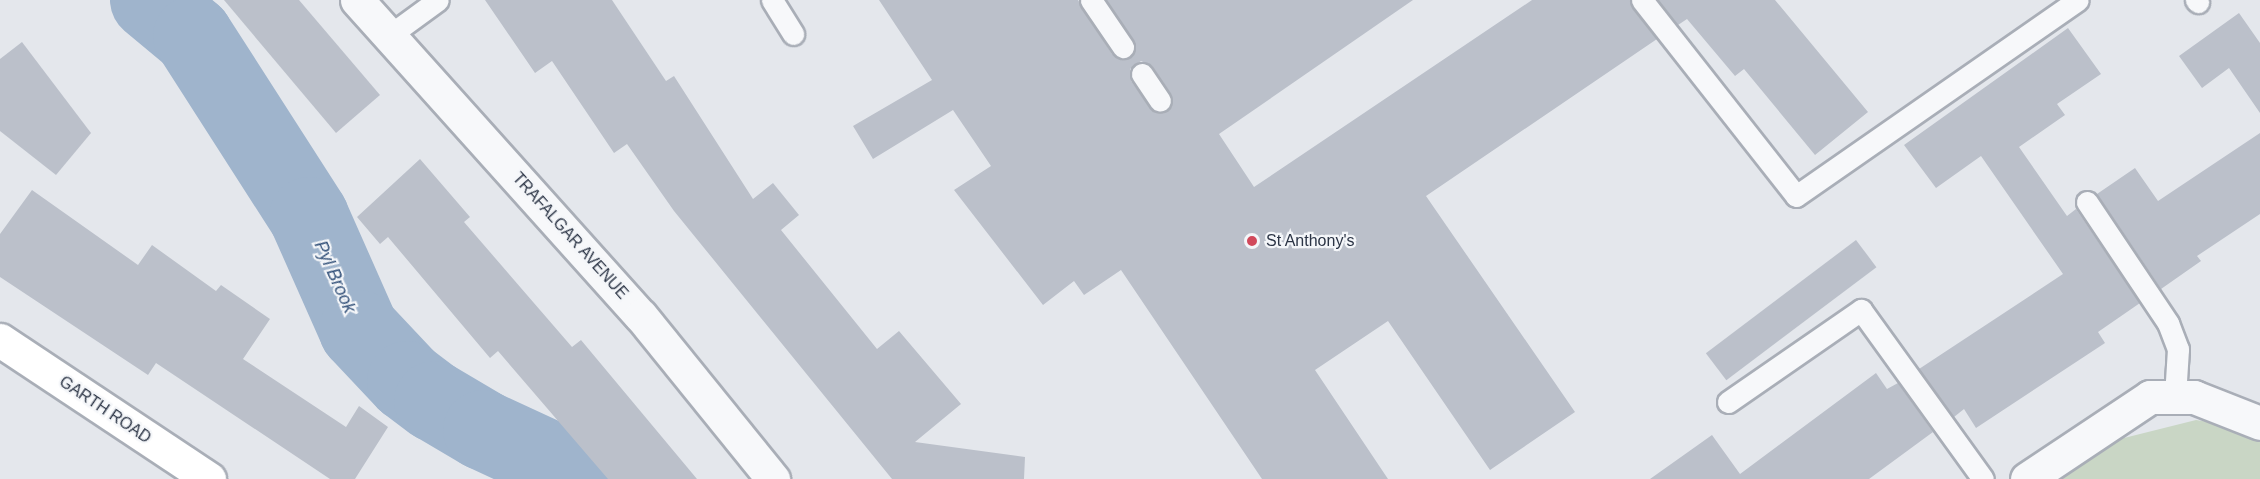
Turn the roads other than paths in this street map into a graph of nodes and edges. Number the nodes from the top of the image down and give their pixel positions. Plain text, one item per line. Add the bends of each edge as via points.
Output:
1 (357, 0) edge
2 (438, 0) edge
3 (772, 0) edge
4 (1091, 0) edge
5 (1642, 0) edge
6 (2078, 0) edge
7 (793, 34) dead end
8 (390, 35) junction
9 (1123, 47) dead end
10 (1142, 74) dead end
11 (1160, 101) dead end
12 (2086, 202) dead end
13 (0, 340) edge
14 (2175, 397) junction
15 (1728, 402) dead end
16 (2260, 423) edge
17 (209, 479) edge
18 (773, 479) edge
19 (1983, 479) edge
20 (2027, 479) edge

1 - 8 street, TRAFALGAR AVENUE
2 - 8 lane
3 - 7 lane
4 - 9 lane
5 - 6 lane via 1796,196
8 - 18 street, TRAFALGAR AVENUE via 641,316
10 - 11 lane
12 - 14 lane via 2168,323 2178,349
13 - 17 street, GARTH ROAD
14 - 16 street via 2194,397
14 - 20 street via 2150,397 2133,406
15 - 19 lane via 1861,310

